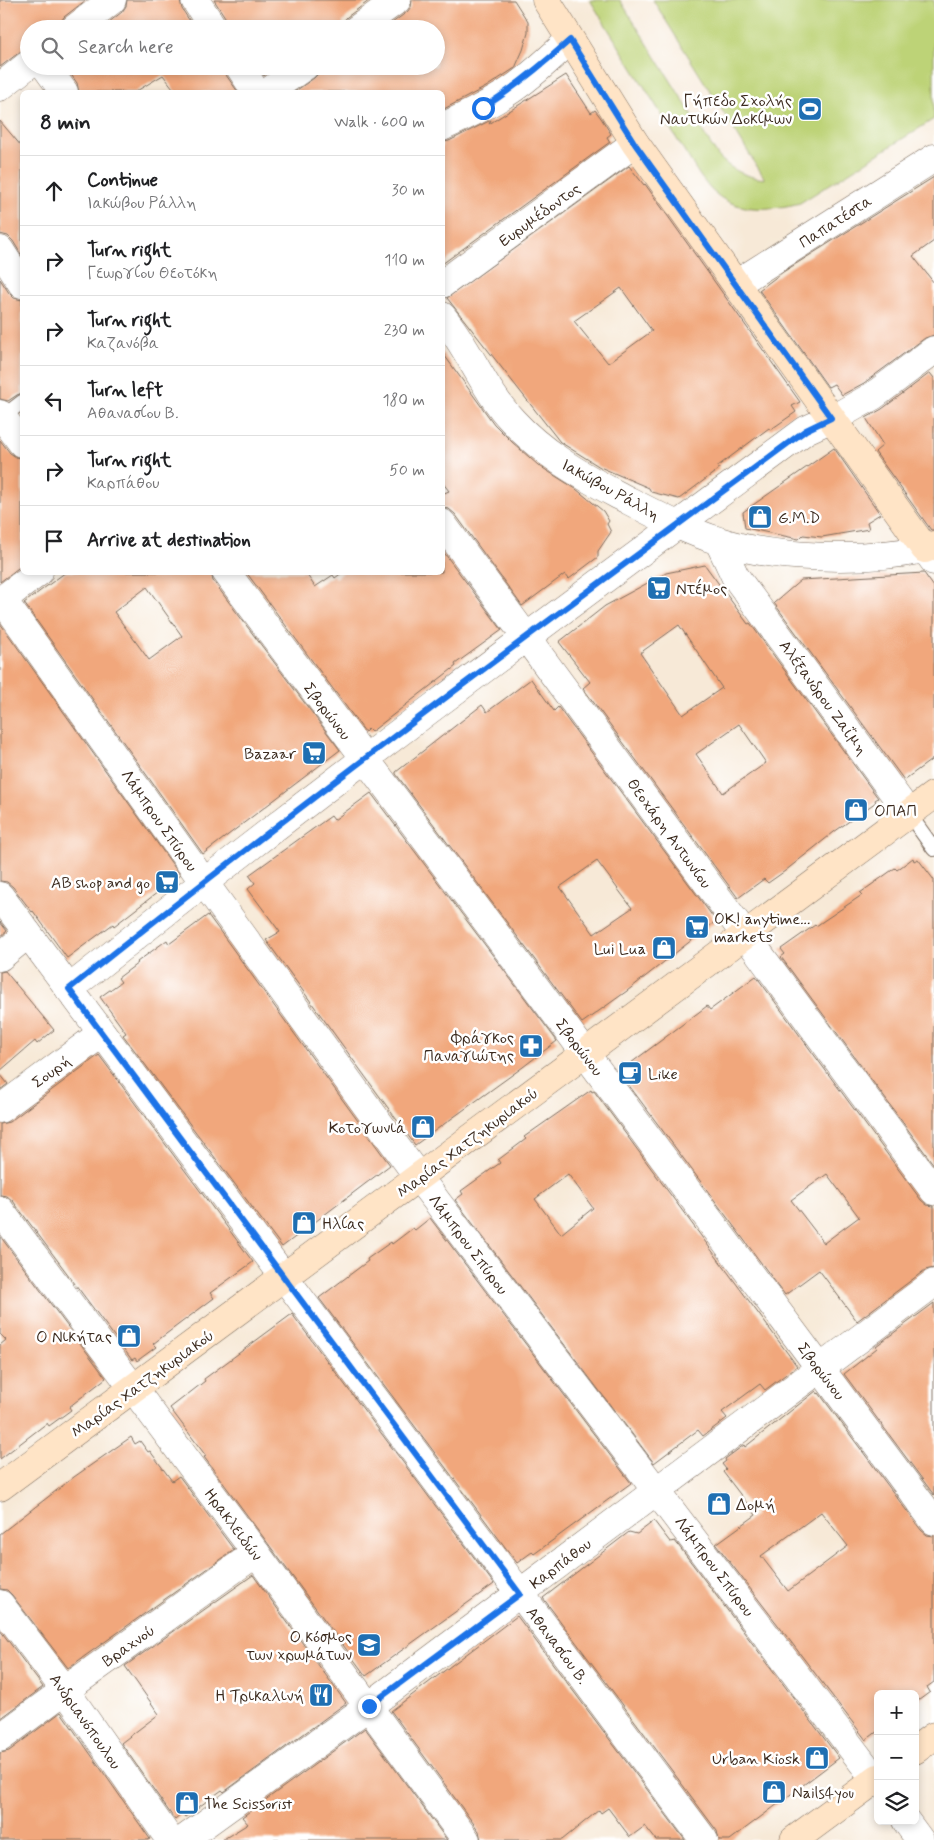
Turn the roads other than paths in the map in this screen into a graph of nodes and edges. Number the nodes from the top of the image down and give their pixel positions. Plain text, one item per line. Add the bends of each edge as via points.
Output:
1 (112, 0) edge
2 (195, 0) edge
3 (397, 0) edge
4 (546, 0) edge
5 (86, 20) edge
6 (208, 20) edge
7 (369, 20) edge
8 (570, 40) junction
9 (20, 71) edge
10 (52, 75) edge
11 (245, 75) edge
12 (292, 75) edge
13 (0, 87) edge
14 (63, 90) edge
15 (255, 90) edge
16 (271, 90) edge
17 (445, 126) edge
18 (635, 144) junction
19 (934, 158) edge
20 (0, 250) edge
21 (20, 281) edge
22 (445, 282) edge
23 (736, 284) junction
24 (445, 319) edge
25 (934, 350) edge
26 (6, 413) edge
27 (831, 418) junction
28 (20, 439) edge
29 (677, 525) junction
30 (445, 527) edge
31 (719, 542) junction
32 (931, 552) edge
33 (35, 575) edge
34 (228, 575) edge
35 (1, 600) edge
36 (526, 637) junction
37 (364, 758) junction
38 (934, 795) edge
39 (909, 814) junction
40 (934, 849) edge
41 (203, 881) junction
42 (0, 896) edge
43 (28, 934) junction
44 (745, 935) junction
45 (0, 957) edge
46 (69, 989) junction
47 (102, 1033) junction
48 (585, 1054) junction
49 (0, 1109) edge
50 (419, 1178) junction
51 (934, 1191) edge
52 (0, 1210) edge
53 (284, 1278) junction
54 (934, 1283) edge
55 (820, 1369) junction
56 (133, 1390) junction
57 (0, 1488) edge
58 (657, 1490) junction
59 (934, 1522) edge
60 (256, 1553) junction
61 (520, 1594) junction
62 (0, 1604) edge
63 (65, 1690) junction
64 (369, 1706) junction
65 (934, 1736) edge
66 (0, 1738) edge
67 (919, 1747) edge
68 (874, 1776) edge
69 (874, 1782) edge
70 (909, 1825) edge
71 (170, 1840) edge
72 (182, 1840) edge
73 (466, 1840) edge
74 (704, 1840) edge
75 (794, 1840) edge
76 (920, 1840) edge

1 - 5 street
2 - 6 street
3 - 7 street
4 - 8 street
8 - 17 street via 512,90
8 - 18 street
9 - 13 street
10 - 14 street
11 - 15 street
12 - 16 street
18 - 22 street, Ευρυμέδοντος
18 - 23 street
19 - 23 street, Παπατέστα
20 - 21 street
23 - 27 street
24 - 29 street, Ιακώβου Ράλλη via 489,391 511,419 543,450 583,476
25 - 27 street via 873,396
26 - 28 street
27 - 29 street via 806,430
27 - 32 street
29 - 31 street, Ιακώβου Ράλλη
29 - 36 street
30 - 36 street, Θεοχάρη Αντωνίου
31 - 32 street, Ιακώβου Ράλλη via 766,552 820,556
31 - 39 street, Αλέξανδρου Ζαΐμη via 736,576
33 - 35 street
34 - 37 street, Σβορώνου
35 - 41 street, Λάμπρου Σπύρου
36 - 37 street
36 - 44 street, Θεοχάρη Αντωνίου
37 - 41 street
37 - 48 street, Σβορώνου
38 - 39 street, Μαρίας Χατζηκυριακού
39 - 40 lane, Αλέξανδρου Ζαΐμη
39 - 44 street, Μαρίας Χατζηκυριακού
41 - 46 street
41 - 50 street, Λάμπρου Σπύρου
42 - 43 street, Αθανασίου Β.
43 - 45 street
43 - 46 street, Αθανασίου Β.
44 - 48 street, Μαρίας Χατζηκυριακού
44 - 51 street, Θεοχάρη Αντωνίου
46 - 47 street, Αθανασίου Β.
47 - 49 street, Σουρή
47 - 53 street, Αθανασίου Β.
48 - 50 street, Μαρίας Χατζηκυριακού
48 - 55 street, Σβορώνου
50 - 53 street, Μαρίας Χατζηκυριακού
50 - 58 street, Λάμπρου Σπύρου
52 - 56 street, Ηρακλειδών
53 - 56 street, Μαρίας Χατζηκυριακού
53 - 61 street, Αθανασίου Β.
54 - 55 street, Καρπάθου
55 - 58 street, Καρπάθου
55 - 59 street, Σβορώνου
56 - 57 street, Μαρίας Χατζηκυριακού
56 - 60 street, Ηρακλειδών
58 - 61 street, Καρπάθου
58 - 68 street, Λάμπρου Σπύρου
60 - 63 street, Βραχνού
60 - 64 street, Ηρακλειδών
61 - 64 street, Καρπάθου
61 - 74 street, Αθανασίου Β.
62 - 63 street, Ανδριανόπουλου
63 - 66 street, Βραχνού
63 - 71 street, Ανδριανόπουλου
64 - 72 street, Καρπάθου
64 - 73 street, Ηρακλειδών
65 - 67 street
69 - 75 street
70 - 76 street

